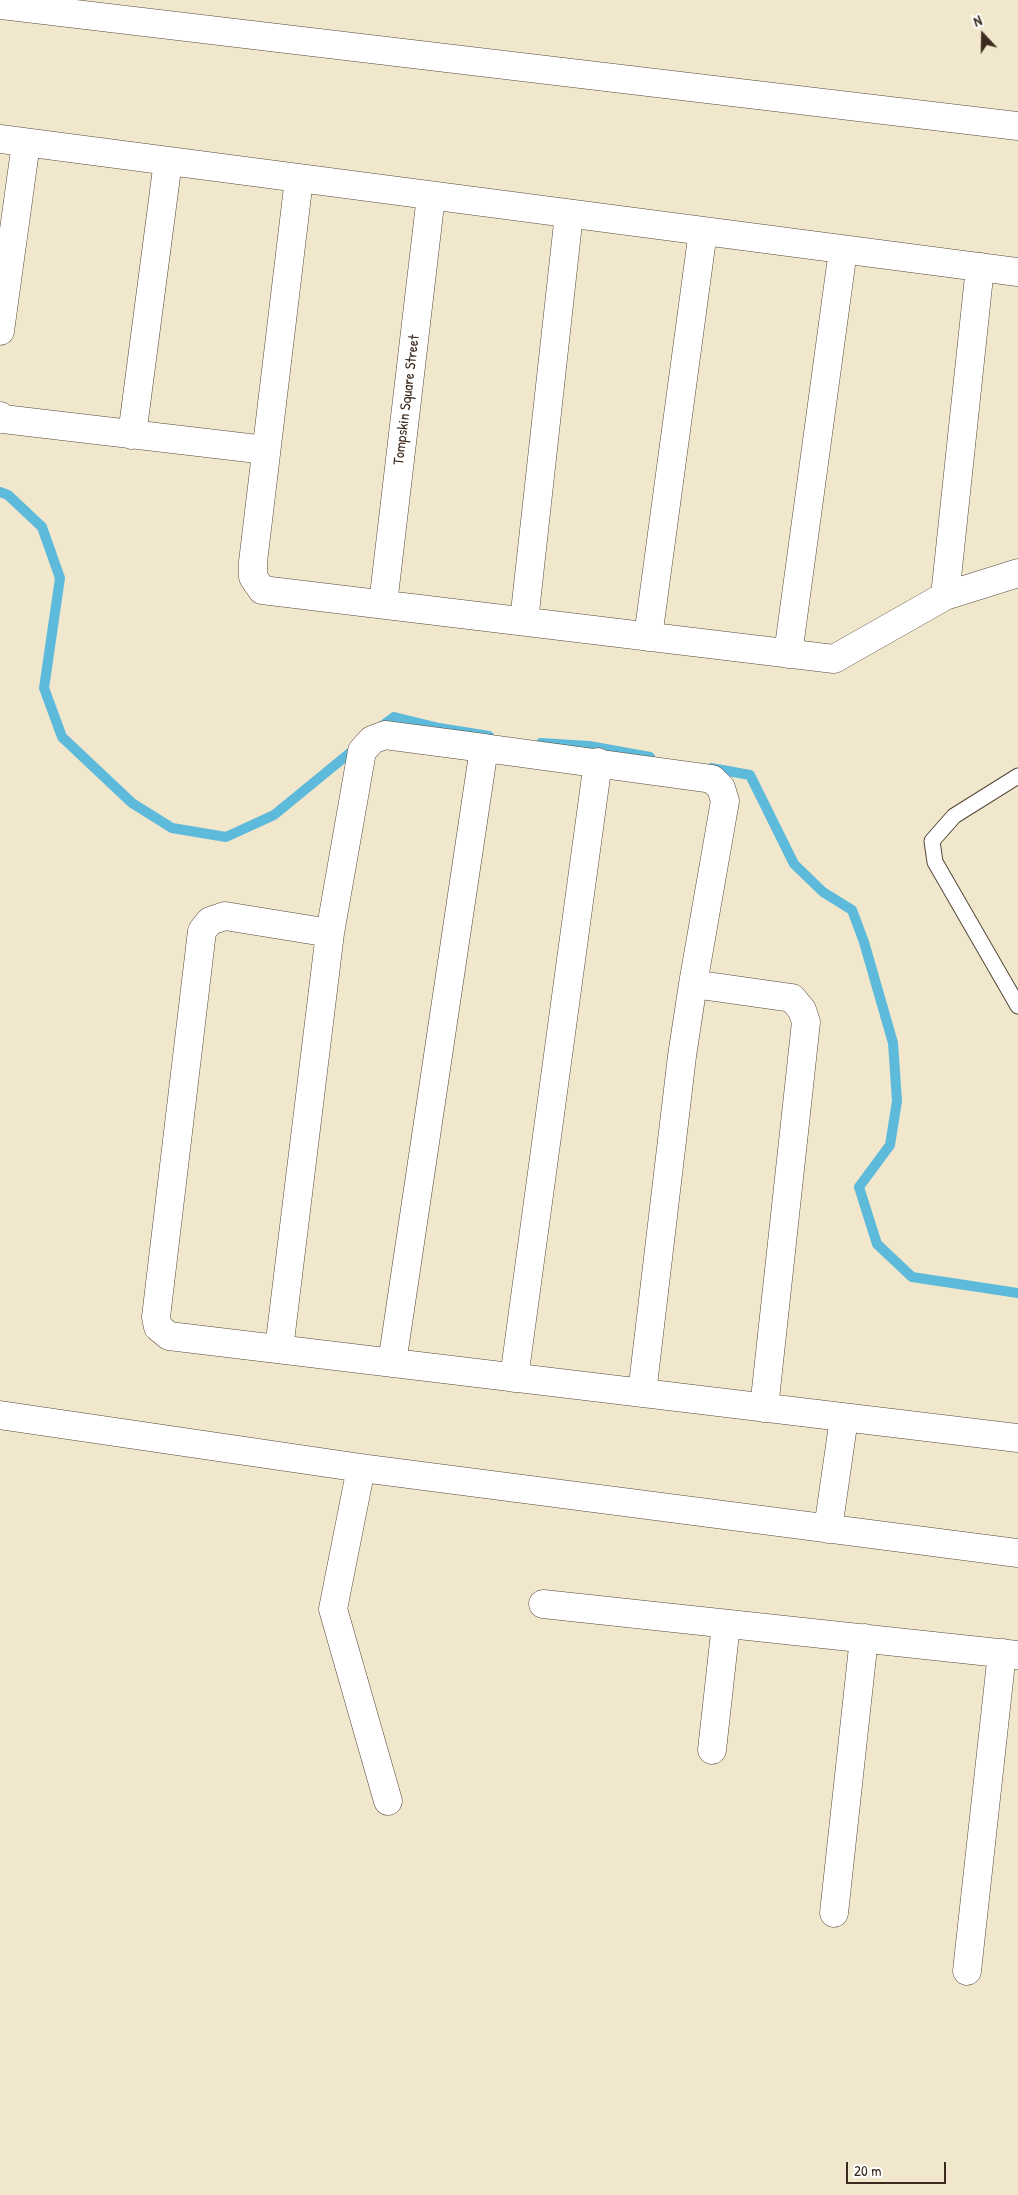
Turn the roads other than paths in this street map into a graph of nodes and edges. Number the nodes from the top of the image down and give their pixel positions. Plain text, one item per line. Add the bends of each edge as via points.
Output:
1 (0, 5) edge
2 (1018, 126) edge
3 (13, 141) edge
4 (168, 161) junction
5 (299, 179) junction
6 (431, 196) junction
7 (569, 214) junction
8 (703, 231) junction
9 (843, 250) junction
10 (980, 267) junction
11 (1018, 272) edge
12 (0, 331) edge
13 (0, 416) edge
14 (132, 435) junction
15 (266, 450) junction
16 (1018, 573) edge
17 (944, 596) junction
18 (383, 604) junction
19 (524, 621) junction
20 (648, 636) junction
21 (788, 654) junction
22 (484, 748) junction
23 (598, 762) junction
24 (1018, 776) edge
25 (330, 933) junction
26 (693, 984) junction
27 (1018, 1006) edge
28 (279, 1349) junction
29 (392, 1363) junction
30 (514, 1378) junction
31 (642, 1393) junction
32 (764, 1408) junction
33 (0, 1415) edge
34 (844, 1418) junction
35 (1018, 1438) edge
36 (361, 1468) junction
37 (828, 1529) junction
38 (1018, 1553) edge
39 (543, 1604) dead end
40 (726, 1624) junction
41 (864, 1638) junction
42 (1010, 1654) edge
43 (712, 1750) dead end
44 (388, 1801) dead end
45 (834, 1913) dead end
46 (967, 1971) dead end

1 - 2 street
3 - 4 street
3 - 12 street
4 - 5 street
4 - 14 street
5 - 6 street
5 - 15 street
6 - 7 street
6 - 18 street, Tompskin Square Street
7 - 8 street
7 - 19 street
8 - 9 street
8 - 20 street
9 - 10 street
9 - 21 street
10 - 11 street
10 - 17 street
13 - 14 street via 3,419
14 - 15 street
15 - 18 street via 253,562 253,577 262,590
16 - 17 street
17 - 21 street via 834,659
18 - 19 street
19 - 20 street
20 - 21 street
22 - 23 street
22 - 25 street via 384,735 372,740 362,751
22 - 29 street
23 - 26 street via 712,779 721,788 725,801
23 - 30 street
24 - 27 lane via 954,816 932,841 935,862
25 - 28 street
25 - 28 street via 225,916 210,921 202,931 156,1317 158,1327 169,1336
26 - 31 street
26 - 32 street via 792,998 802,1010 806,1022
28 - 29 street
29 - 30 street
30 - 31 street
31 - 32 street
32 - 34 street
33 - 36 street
34 - 35 street
34 - 37 street
36 - 37 street
36 - 44 street via 333,1610
37 - 38 street
39 - 40 street
40 - 41 street
40 - 43 street
41 - 42 street
41 - 45 street
42 - 46 street

